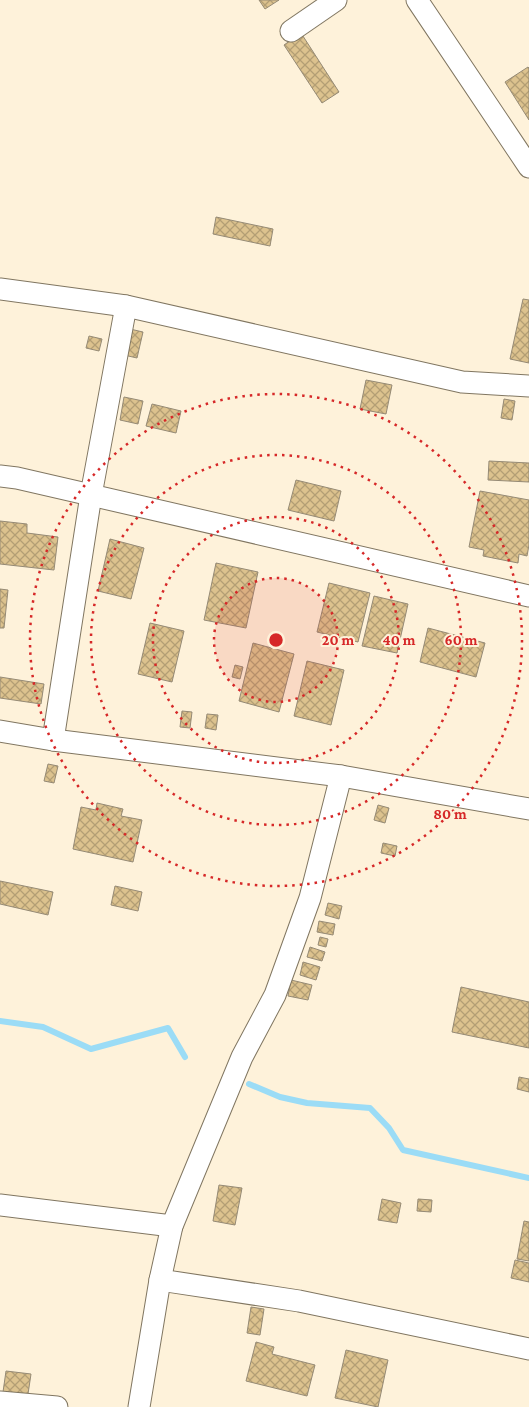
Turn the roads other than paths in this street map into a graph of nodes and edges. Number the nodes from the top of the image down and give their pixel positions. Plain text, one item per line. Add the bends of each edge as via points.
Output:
1 (336, 0) edge
2 (417, 0) edge
3 (291, 31) dead end
4 (529, 166) edge
5 (0, 289) edge
6 (126, 306) junction
7 (529, 386) edge
8 (0, 476) edge
9 (91, 495) junction
10 (529, 596) edge
11 (0, 731) edge
12 (53, 740) junction
13 (341, 776) junction
14 (529, 810) edge
15 (0, 1205) edge
16 (172, 1226) junction
17 (160, 1280) junction
18 (529, 1349) edge
19 (0, 1402) edge
20 (57, 1407) edge
21 (139, 1407) edge

1 - 3 street
2 - 4 street
5 - 6 street
6 - 7 street via 462,382
6 - 9 street
8 - 9 street
9 - 10 street
9 - 12 street
11 - 12 street
12 - 13 street
13 - 14 street
13 - 16 street via 310,898 274,995 242,1057
15 - 16 street
16 - 17 street
17 - 18 street via 299,1301
17 - 21 street
19 - 20 street

